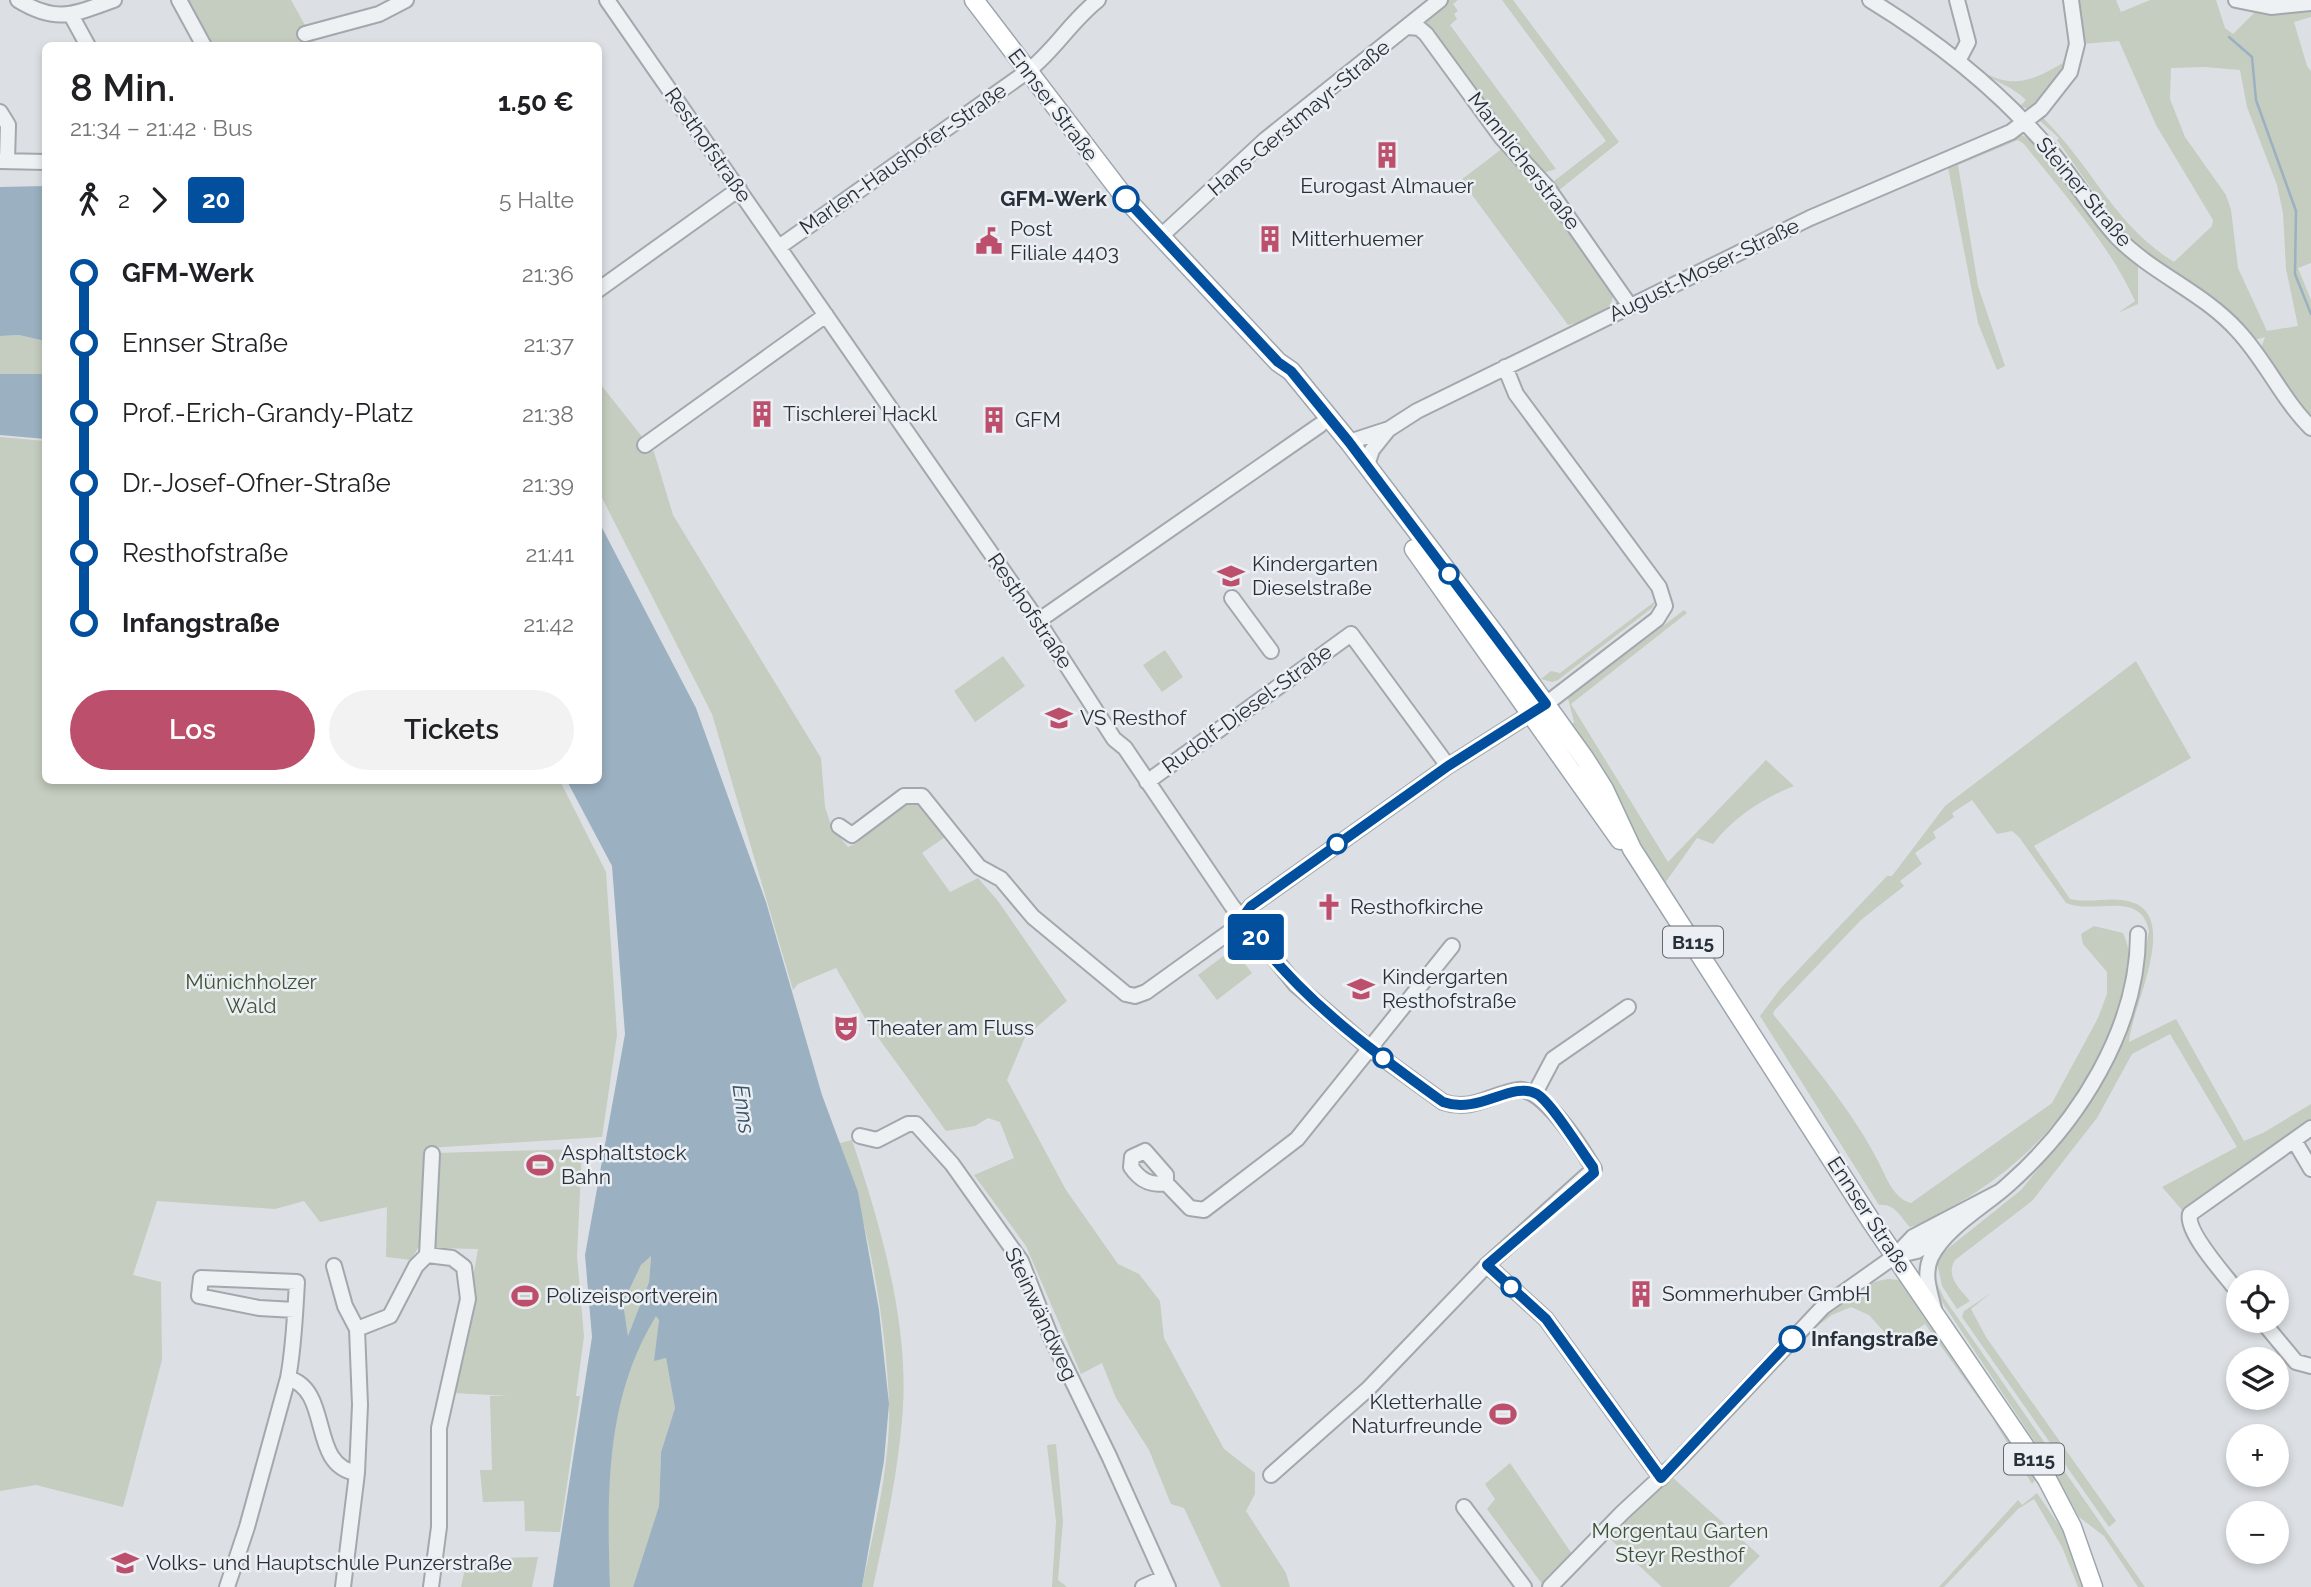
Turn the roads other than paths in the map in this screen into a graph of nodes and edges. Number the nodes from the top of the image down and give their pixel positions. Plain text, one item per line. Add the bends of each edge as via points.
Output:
1 (18, 0) edge
2 (114, 0) edge
3 (179, 0) edge
4 (406, 0) edge
5 (607, 0) edge
6 (974, 0) edge
7 (1098, 0) edge
8 (1440, 0) edge
9 (1870, 0) edge
10 (1957, 0) edge
11 (2071, 0) edge
12 (2236, 0) edge
13 (2311, 3) edge
14 (71, 15) junction
15 (1409, 27) junction
16 (305, 34) dead end
17 (86, 42) edge
18 (202, 42) edge
19 (1958, 61) junction
20 (1028, 71) junction
21 (0, 111) edge
22 (2024, 123) junction
23 (4, 161) edge
24 (42, 162) edge
25 (739, 189) junction
26 (1160, 237) junction
27 (779, 247) junction
28 (602, 287) edge
29 (1630, 306) junction
30 (826, 315) junction
31 (1278, 362) junction
32 (1505, 368) junction
33 (1320, 425) junction
34 (2311, 428) edge
35 (1389, 429) junction
36 (1349, 442) junction
37 (645, 445) dead end
38 (1367, 466) junction
39 (1232, 598) dead end
40 (1038, 621) junction
41 (1271, 651) dead end
42 (1540, 709) junction
43 (1448, 766) junction
44 (1147, 782) junction
45 (839, 825) dead end
46 (1242, 918) junction
47 (2138, 934) dead end
48 (1452, 946) dead end
49 (1628, 1007) dead end
50 (1370, 1049) junction
51 (1535, 1093) junction
52 (2311, 1128) edge
53 (860, 1136) dead end
54 (2294, 1140) junction
55 (432, 1154) dead end
56 (2311, 1169) edge
57 (1167, 1183) dead end
58 (2000, 1191) junction
59 (1962, 1223) junction
60 (428, 1255) junction
61 (1895, 1256) junction
62 (1487, 1265) junction
63 (334, 1266) dead end
64 (2226, 1276) edge
65 (295, 1310) junction
66 (1936, 1314) junction
67 (357, 1329) junction
68 (2272, 1333) edge
69 (2311, 1366) edge
70 (288, 1378) junction
71 (357, 1473) junction
72 (1271, 1475) dead end
73 (1661, 1478) junction
74 (1464, 1507) dead end
75 (1165, 1583) edge
76 (227, 1587) edge
77 (343, 1587) edge
78 (431, 1587) edge
79 (1143, 1587) edge
80 (1524, 1587) edge
81 (1550, 1587) edge
82 (2093, 1587) edge

1 - 14 street via 55,17
2 - 14 street
3 - 18 street
4 - 16 street via 379,14
5 - 25 street, Resthofstraße
6 - 20 main road, Ennser Straße / B115
7 - 20 street, Marlen-Haushofer-Straße
8 - 15 street, Hans-Gerstmayr-Straße
9 - 19 street, Steiner Straße
10 - 19 street via 1968,42
11 - 22 street, August-Moser-Straße via 2077,44 2070,72 2054,96
12 - 13 street via 2271,7
14 - 17 street
15 - 26 street, Hans-Gerstmayr-Straße via 1265,140
15 - 29 street, Mannlicherstraße via 1426,34 1502,138 1547,187
19 - 22 street, Steiner Straße
20 - 26 main road, Ennser Straße / B115 via 1099,166
20 - 27 street, Marlen-Haushofer-Straße
21 - 23 street via 8,125
22 - 29 street, August-Moser-Straße via 1995,141 1810,218
22 - 34 street, Steiner Straße via 2118,237 2238,330
23 - 24 street
25 - 27 street, Resthofstraße
25 - 28 street
26 - 31 main road, Ennser Straße / B115
27 - 30 street, Resthofstraße
29 - 32 street, August-Moser-Straße
30 - 37 street
30 - 40 street, Resthofstraße
31 - 33 main road, Ennser Straße / B115
31 - 36 main road, Ennser Straße / B115 via 1291,371
32 - 35 street, August-Moser-Straße
32 - 42 street via 1516,394 1660,587 1665,606 1657,619
33 - 40 street
33 - 42 main road, Ennser Straße / B115
35 - 36 street, August-Moser-Straße
35 - 38 street, August-Moser-Straße via 1372,450
36 - 38 main road, Ennser Straße / B115
38 - 42 main road, Ennser Straße / B115
39 - 41 street, Rudolf-Diesel-Straße
40 - 44 street, Resthofstraße
42 - 43 street
42 - 61 main road, Ennser Straße / B115 via 1620,839 1632,849
43 - 44 street, Rudolf-Diesel-Straße via 1351,634
43 - 46 street via 1251,906
44 - 46 street, Resthofstraße
45 - 46 street via 852,835 904,796 922,796 974,862 1001,878 1032,917 1126,994 1146,992 1236,928
46 - 50 street, Resthofstraße via 1297,985
47 - 58 street via 2125,1008 2101,1068 2057,1133
48 - 50 street
49 - 51 street via 1553,1059
50 - 51 street, Resthofstraße via 1453,1105 1479,1104 1520,1089
50 - 57 street via 1297,1139 1208,1208 1190,1208
51 - 62 street via 1594,1173
52 - 54 street
53 - 75 street, Steinwändweg via 877,1140 916,1124 952,1164 1021,1261 1049,1335
54 - 56 street
54 - 64 street via 2190,1214 2194,1234
55 - 60 street
58 - 59 street
58 - 61 street via 1913,1237
59 - 61 street via 1920,1249
59 - 66 street via 1927,1267
60 - 67 street via 416,1266 390,1316
60 - 78 street via 452,1258 464,1267 468,1282 463,1329 439,1428
61 - 66 main road, Ennser Straße / B115
61 - 73 street via 1823,1307
62 - 72 street via 1368,1389
62 - 73 street via 1546,1319
63 - 67 street
65 - 65 street via 297,1282 201,1278 199,1296
65 - 70 street
66 - 82 main road, Ennser Straße / B115 via 2048,1479 2072,1527
67 - 71 street
68 - 69 street via 2296,1362
70 - 71 street via 310,1391 335,1462
70 - 76 street
71 - 77 street
73 - 81 street
74 - 80 street
75 - 79 street, Steinwändweg

